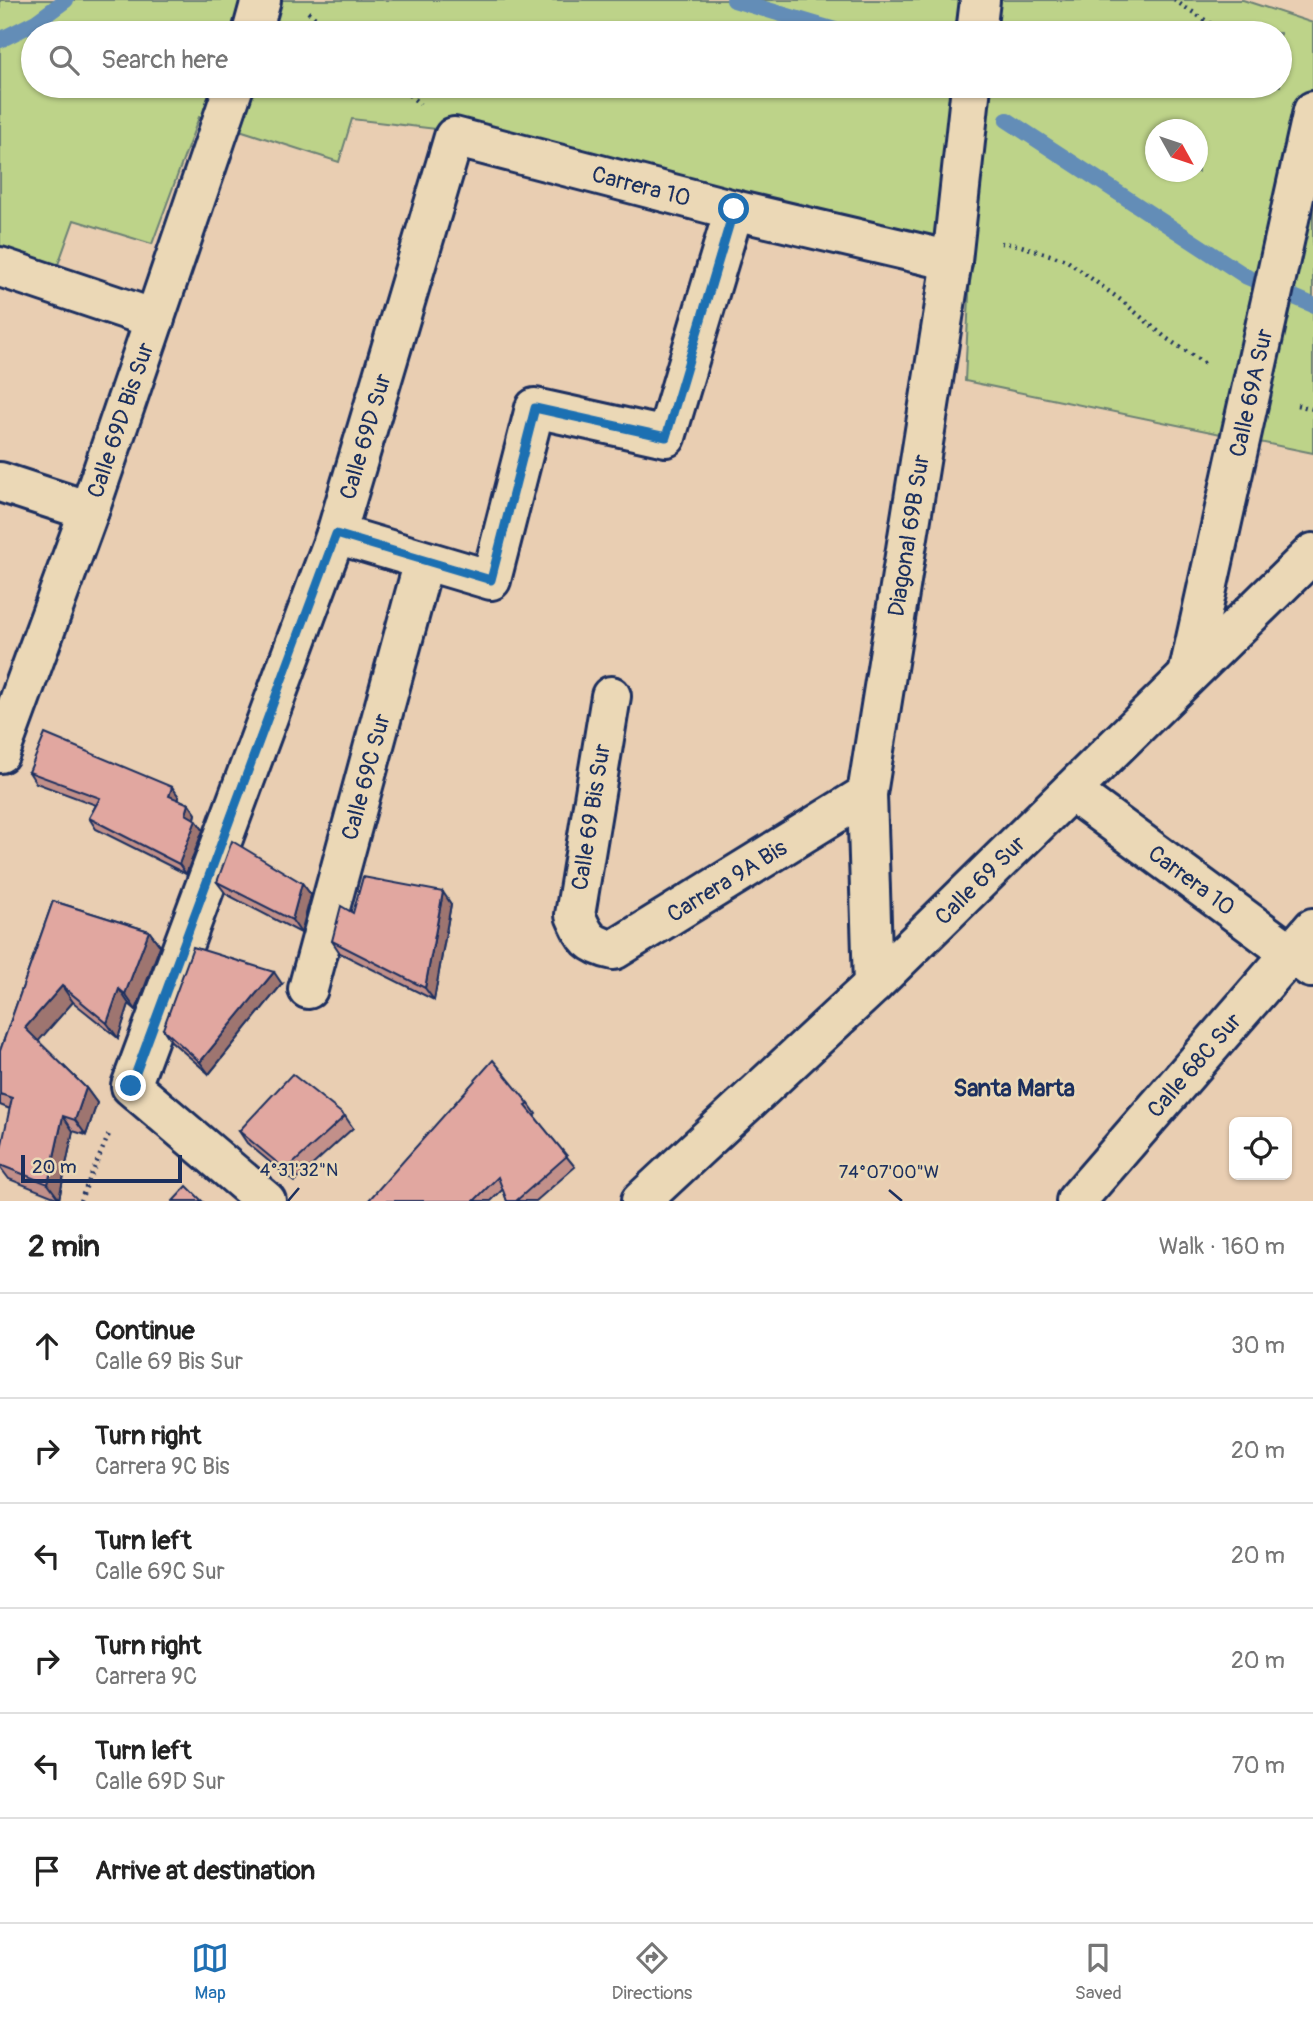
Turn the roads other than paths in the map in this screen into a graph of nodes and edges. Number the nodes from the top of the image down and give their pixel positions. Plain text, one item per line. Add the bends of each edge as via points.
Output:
1 (261, 0) edge
2 (980, 0) edge
3 (255, 21) edge
4 (977, 21) edge
5 (230, 98) edge
6 (970, 98) edge
7 (1313, 111) edge
8 (454, 137) joint
9 (734, 209) junction
10 (953, 249) junction
11 (0, 267) edge
12 (155, 319) junction
13 (0, 482) edge
14 (89, 511) junction
15 (336, 534) junction
16 (1313, 553) edge
17 (424, 561) junction
18 (1188, 675) junction
19 (10, 694) edge
20 (611, 696) dead end
21 (0, 753) edge
22 (1071, 790) junction
23 (867, 794) junction
24 (584, 936) joint
25 (1306, 950) edge
26 (873, 985) junction
27 (307, 989) dead end
28 (265, 1201) edge
29 (641, 1201) edge
30 (1076, 1201) edge

1 - 3 street
2 - 4 street
5 - 12 street, Calle 69D Bis Sur
6 - 10 street, Diagonal 69B Sur
7 - 18 street, Calle 69A Sur
8 - 9 street, Carrera 10
8 - 15 street, Calle 69D Sur
9 - 10 street, Carrera 10
9 - 17 street via 666,437 535,408 491,580
10 - 23 street, Diagonal 69B Sur
11 - 12 street
12 - 14 street, Calle 69D Bis Sur
13 - 14 street
14 - 19 street, Calle 69D Bis Sur
15 - 17 street
15 - 28 street, Calle 69D Sur via 131,1086
16 - 18 street, Calle 69 Sur
17 - 27 street, Calle 69C Sur
18 - 22 street, Calle 69 Sur
19 - 21 street, Calle 69D Bis Sur
20 - 24 street, Calle 69 Bis Sur via 575,915
22 - 25 street, Carrera 10
22 - 26 street, Calle 69 Sur
23 - 24 street, Carrera 9A Bis via 614,950
23 - 26 street, Diagonal 69B Sur
25 - 30 street, Calle 68C Sur
26 - 29 street, Calle 69 Sur

